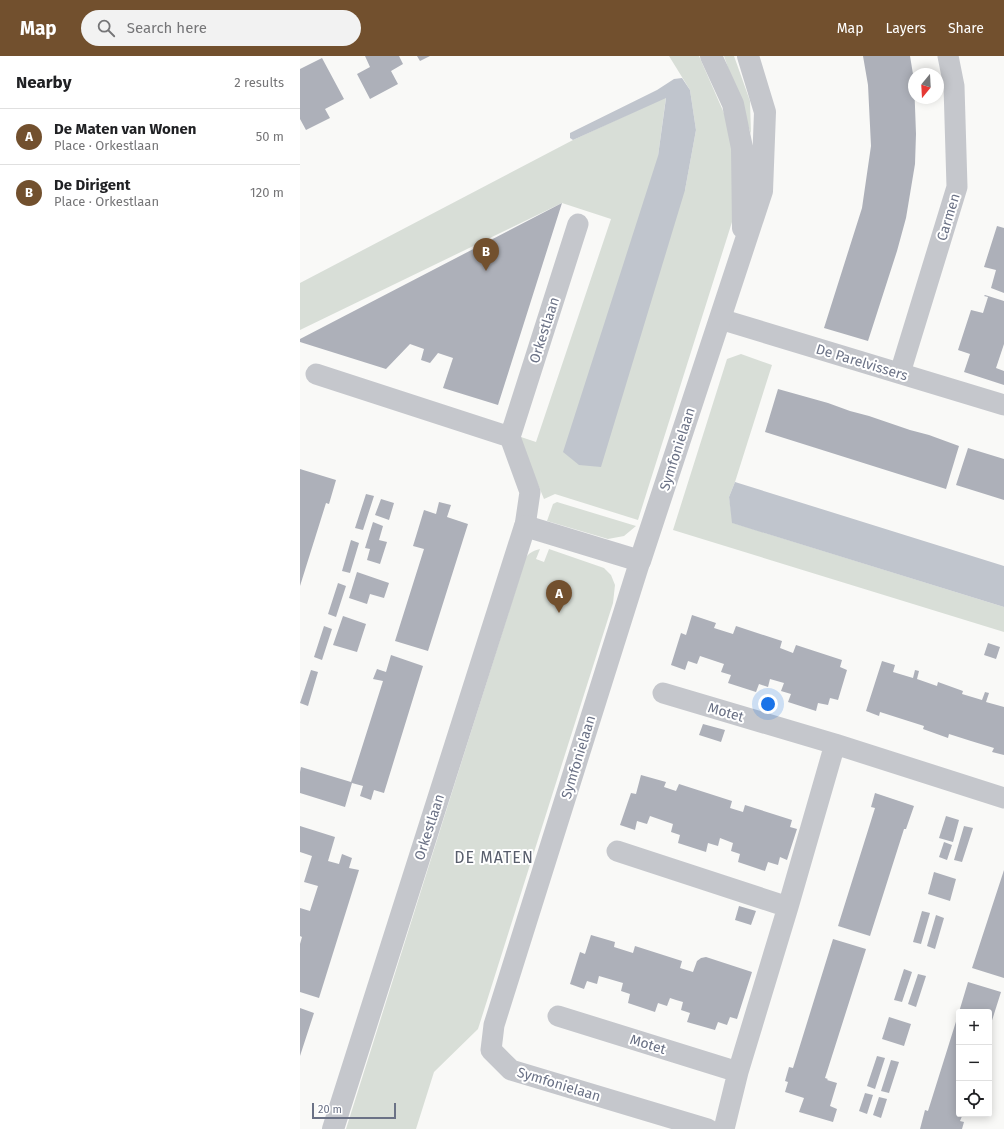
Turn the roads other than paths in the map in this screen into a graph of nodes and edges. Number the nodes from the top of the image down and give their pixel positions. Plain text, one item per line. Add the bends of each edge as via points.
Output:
1 (711, 56) edge
2 (748, 56) edge
3 (948, 56) edge
4 (578, 224) dead end
5 (743, 244) junction
6 (720, 319) junction
7 (900, 373) junction
8 (316, 374) dead end
9 (1004, 405) edge
10 (510, 437) junction
11 (525, 526) junction
12 (640, 561) junction
13 (663, 693) dead end
14 (835, 744) junction
15 (1004, 798) edge
16 (617, 851) dead end
17 (788, 907) junction
18 (558, 1016) dead end
19 (738, 1072) junction
20 (333, 1129) edge
21 (708, 1129) edge
22 (724, 1129) edge

1 - 5 street, Symfonielaan via 733,104 742,148
2 - 5 street, Symfonielaan via 765,112 762,191
3 - 7 street, Carmen via 954,86 957,187
4 - 10 street, Orkestlaan
5 - 6 street, Symfonielaan
6 - 7 street, De Parelvissers
6 - 12 street, Symfonielaan
7 - 9 street, De Parelvissers
8 - 10 street
10 - 11 street, Orkestlaan via 530,492
11 - 12 street
11 - 20 street, Orkestlaan
12 - 21 street, Symfonielaan via 494,1025 491,1050 511,1070
13 - 14 street, Motet
14 - 15 street, Motet
14 - 17 street
16 - 17 street
17 - 19 street
18 - 19 street, Motet
19 - 22 street

